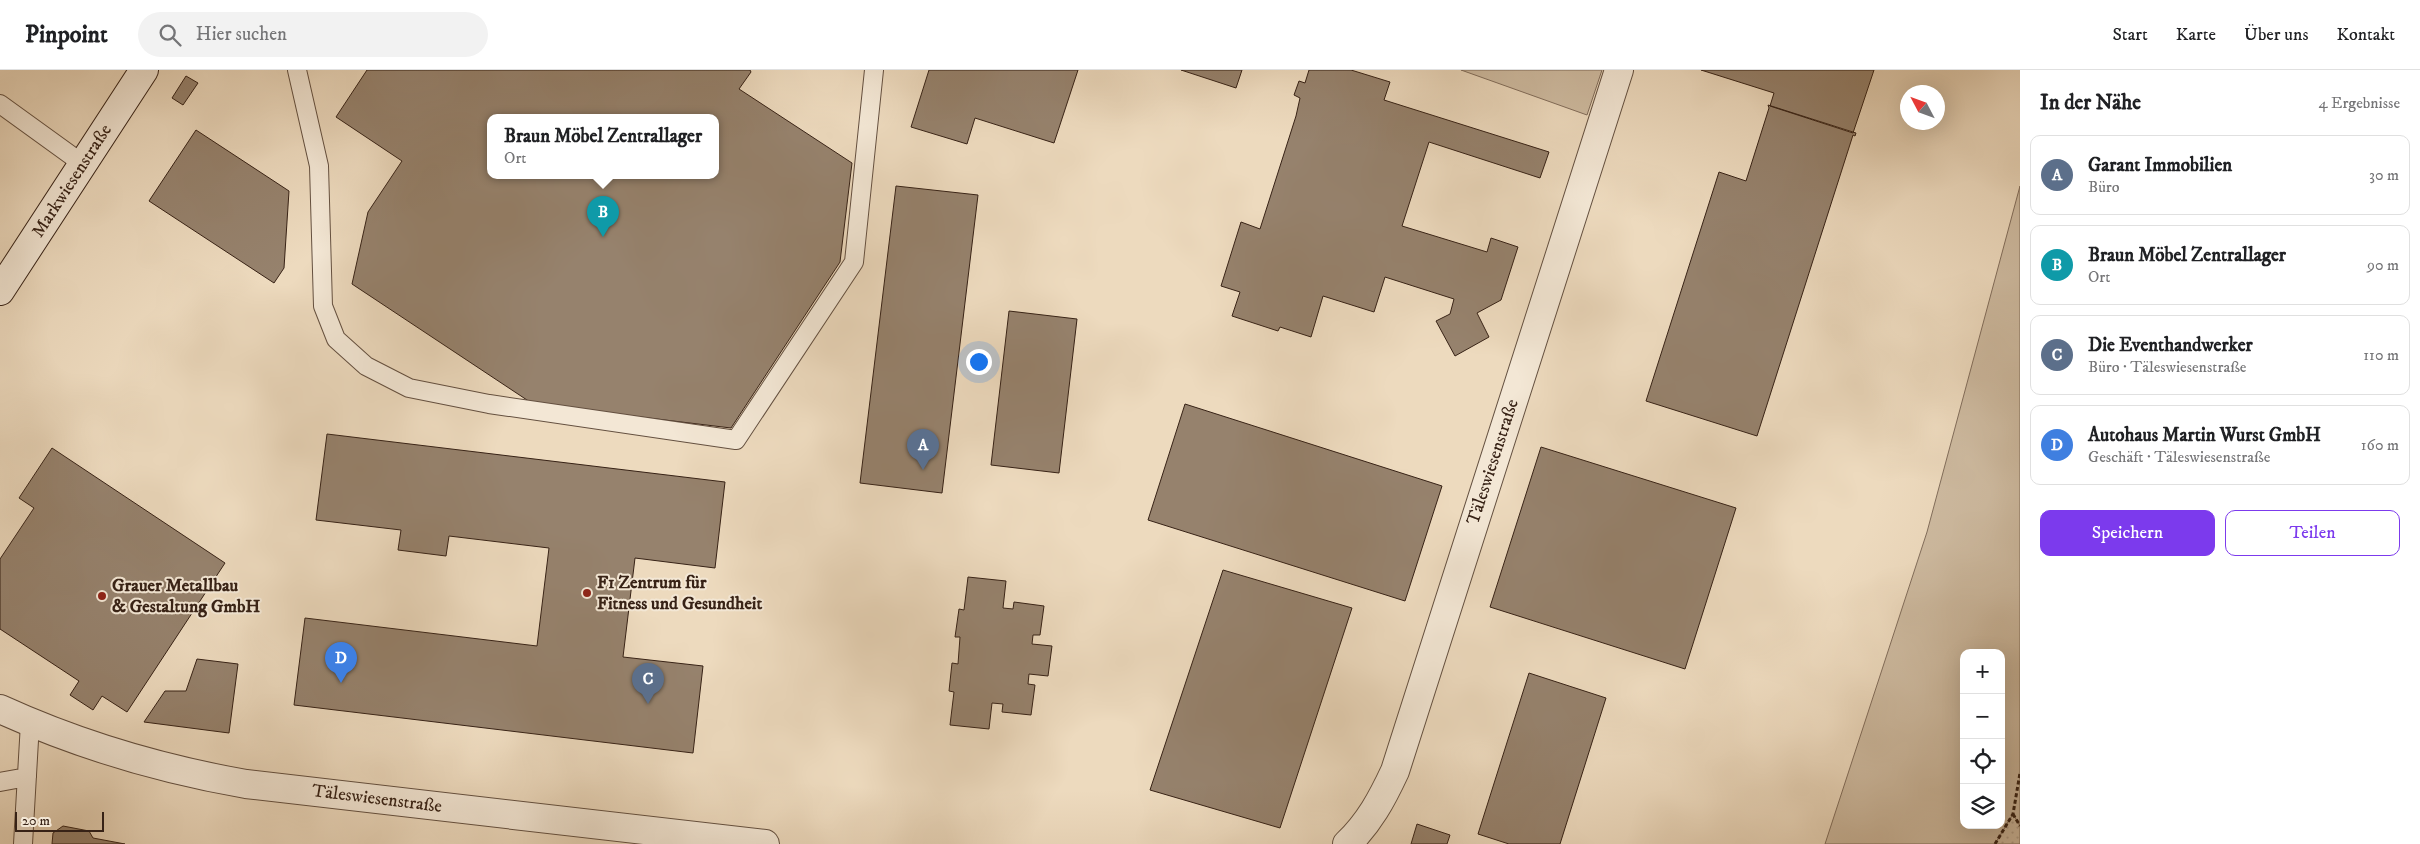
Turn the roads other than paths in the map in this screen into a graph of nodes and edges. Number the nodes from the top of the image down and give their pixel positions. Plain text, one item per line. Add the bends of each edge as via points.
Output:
1 (144, 70) edge
2 (297, 70) edge
3 (874, 70) edge
4 (1619, 70) edge
5 (0, 104) edge
6 (83, 164) junction
7 (0, 291) edge
8 (0, 710) edge
9 (30, 723) junction
10 (27, 777) junction
11 (0, 782) edge
12 (22, 844) edge
13 (765, 844) edge
14 (1347, 844) edge

1 - 6 street, Markwiesenstraße
2 - 3 lane via 319,166 323,306 336,339 366,366 410,388 480,402 736,440 854,262
4 - 14 street, Täleswiesenstraße via 1398,764 1381,802
5 - 6 lane
6 - 7 street, Markwiesenstraße
8 - 9 street, Täleswiesenstraße
9 - 10 lane
9 - 13 street, Täleswiesenstraße via 65,738 141,762 246,784
10 - 11 lane
10 - 12 lane

